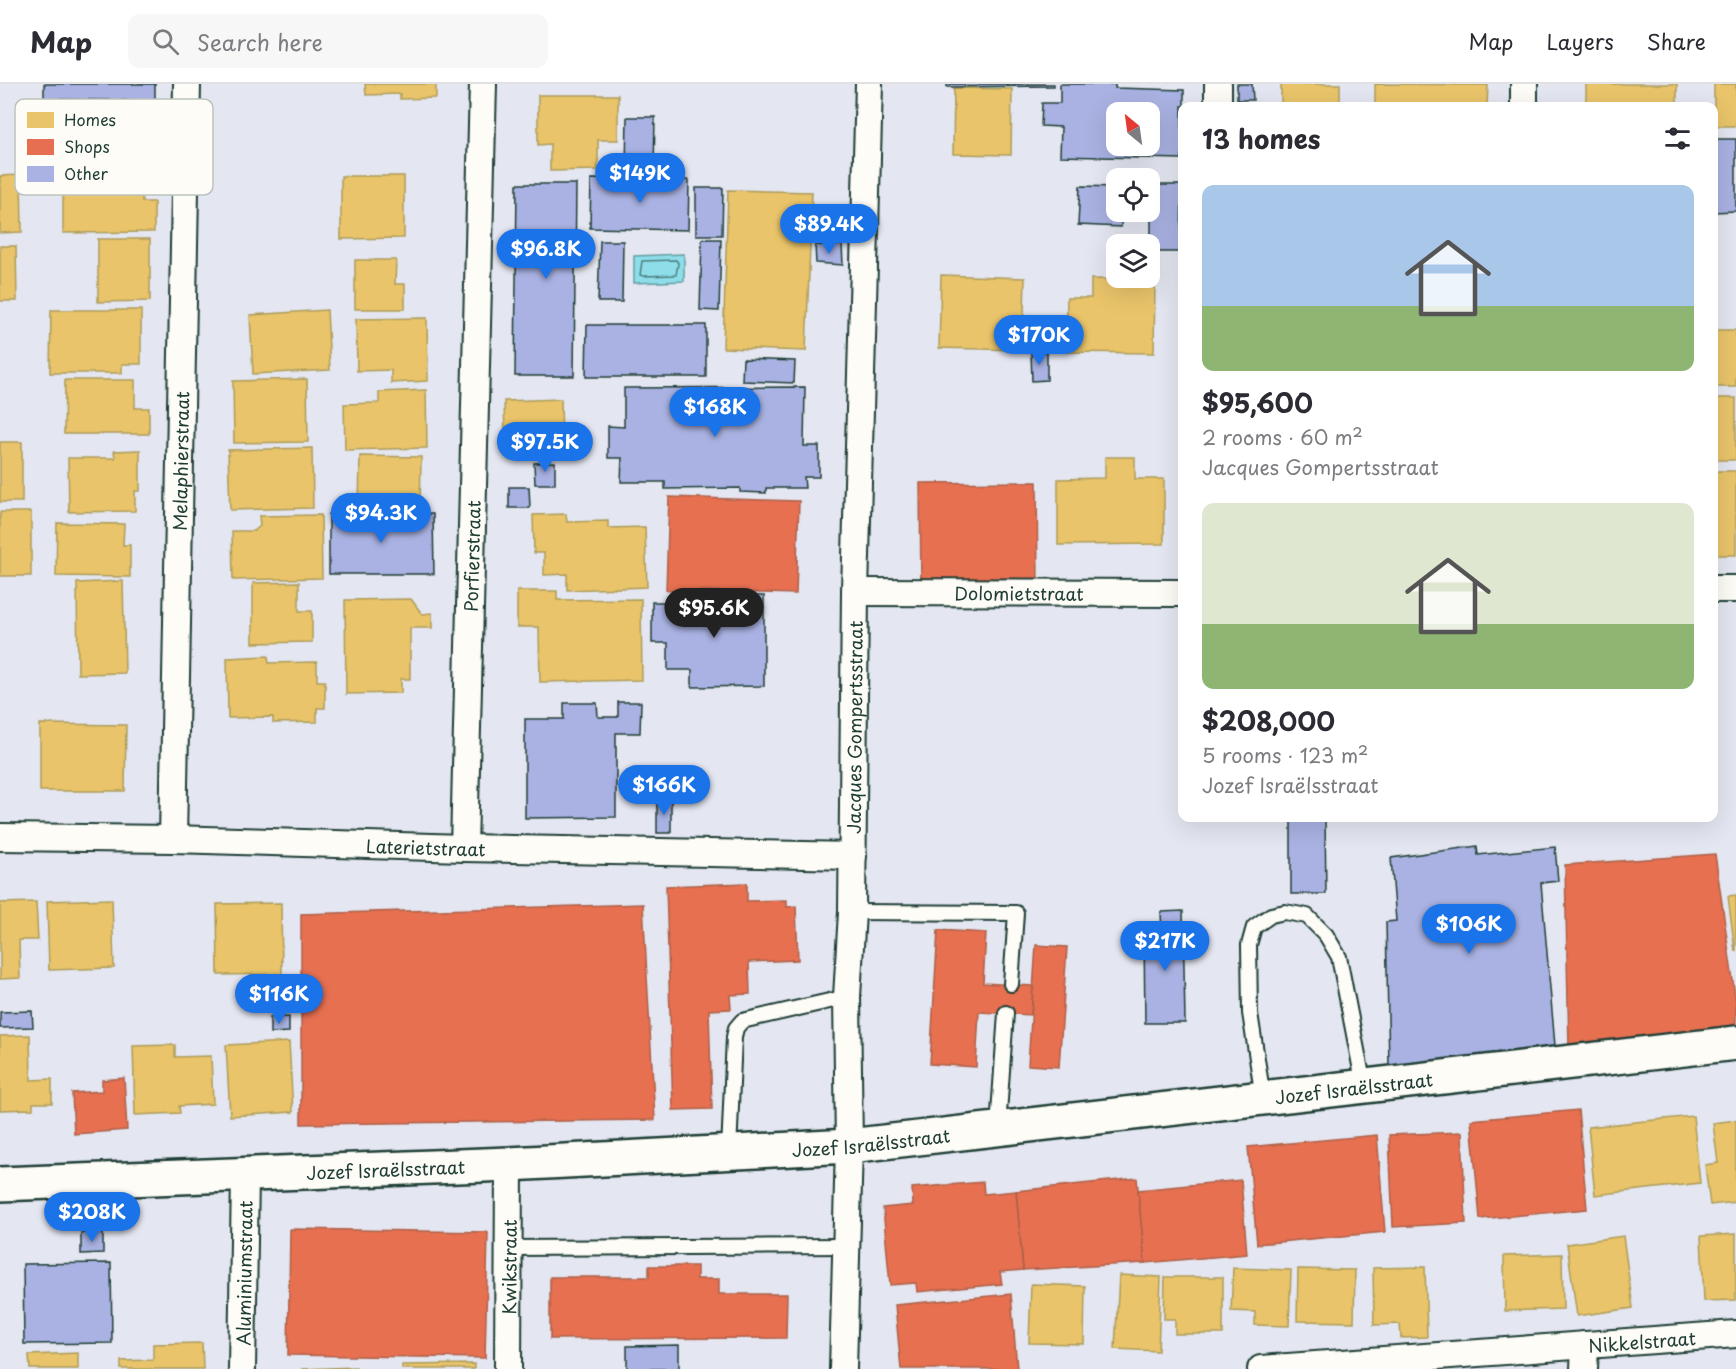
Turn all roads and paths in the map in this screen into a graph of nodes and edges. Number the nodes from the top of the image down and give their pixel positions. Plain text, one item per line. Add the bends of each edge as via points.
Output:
1 (187, 84) edge
2 (483, 84) edge
3 (869, 84) edge
4 (1218, 84) edge
5 (1524, 84) edge
6 (187, 99) edge
7 (1218, 102) edge
8 (1524, 102) edge
9 (185, 195) edge
10 (1718, 589) edge
11 (1736, 589) edge
12 (855, 592) junction
13 (1178, 593) edge
14 (0, 837) edge
15 (172, 839) junction
16 (464, 848) junction
17 (853, 856) junction
18 (852, 912) junction
19 (1011, 984) dead end
20 (847, 997) junction
21 (1006, 1013) dead end
22 (1736, 1043) edge
23 (1364, 1086) junction
24 (1263, 1098) junction
25 (998, 1128) junction
26 (849, 1146) junction
27 (729, 1152) junction
28 (509, 1164) junction
29 (245, 1176) junction
30 (0, 1184) edge
31 (846, 1246) junction
32 (509, 1248) junction
33 (1736, 1334) edge
34 (1585, 1357) edge
35 (242, 1369) edge
36 (508, 1369) edge
37 (843, 1369) edge
38 (1261, 1369) edge

1 - 6 street, Melaphierstraat
2 - 16 street, Porfierstraat
3 - 12 street, Jacques Gompertsstraat
4 - 7 street
5 - 8 street
9 - 15 street, Melaphierstraat
10 - 11 street
12 - 13 street, Dolomietstraat
12 - 17 street, Jacques Gompertsstraat
14 - 15 street, Laterietstraat
15 - 16 street, Laterietstraat
16 - 17 street, Laterietstraat
17 - 18 street, Jacques Gompertsstraat
18 - 19 lane via 1016,913
18 - 20 street, Jacques Gompertsstraat
20 - 26 street, Jacques Gompertsstraat
20 - 27 lane via 742,1021 736,1028
21 - 25 lane
22 - 23 street, Jozef Israëlsstraat
23 - 24 street, Jozef Israëlsstraat
23 - 24 lane via 1339,957 1326,935 1307,916 1285,912 1270,915 1254,927 1249,945 1250,1013
24 - 25 street, Jozef Israëlsstraat
25 - 26 street, Jozef Israëlsstraat
26 - 27 street, Jozef Israëlsstraat
26 - 31 street, Jacques Gompertsstraat
27 - 28 street, Jozef Israëlsstraat
28 - 29 street, Jozef Israëlsstraat
28 - 32 street, Kwikstraat
29 - 30 street, Jozef Israëlsstraat
29 - 35 street, Aluminiumstraat
31 - 32 lane
31 - 37 street, Jacques Gompertsstraat
32 - 36 street, Kwikstraat
33 - 34 street, Nikkelstraat
34 - 38 street, Nikkelstraat

